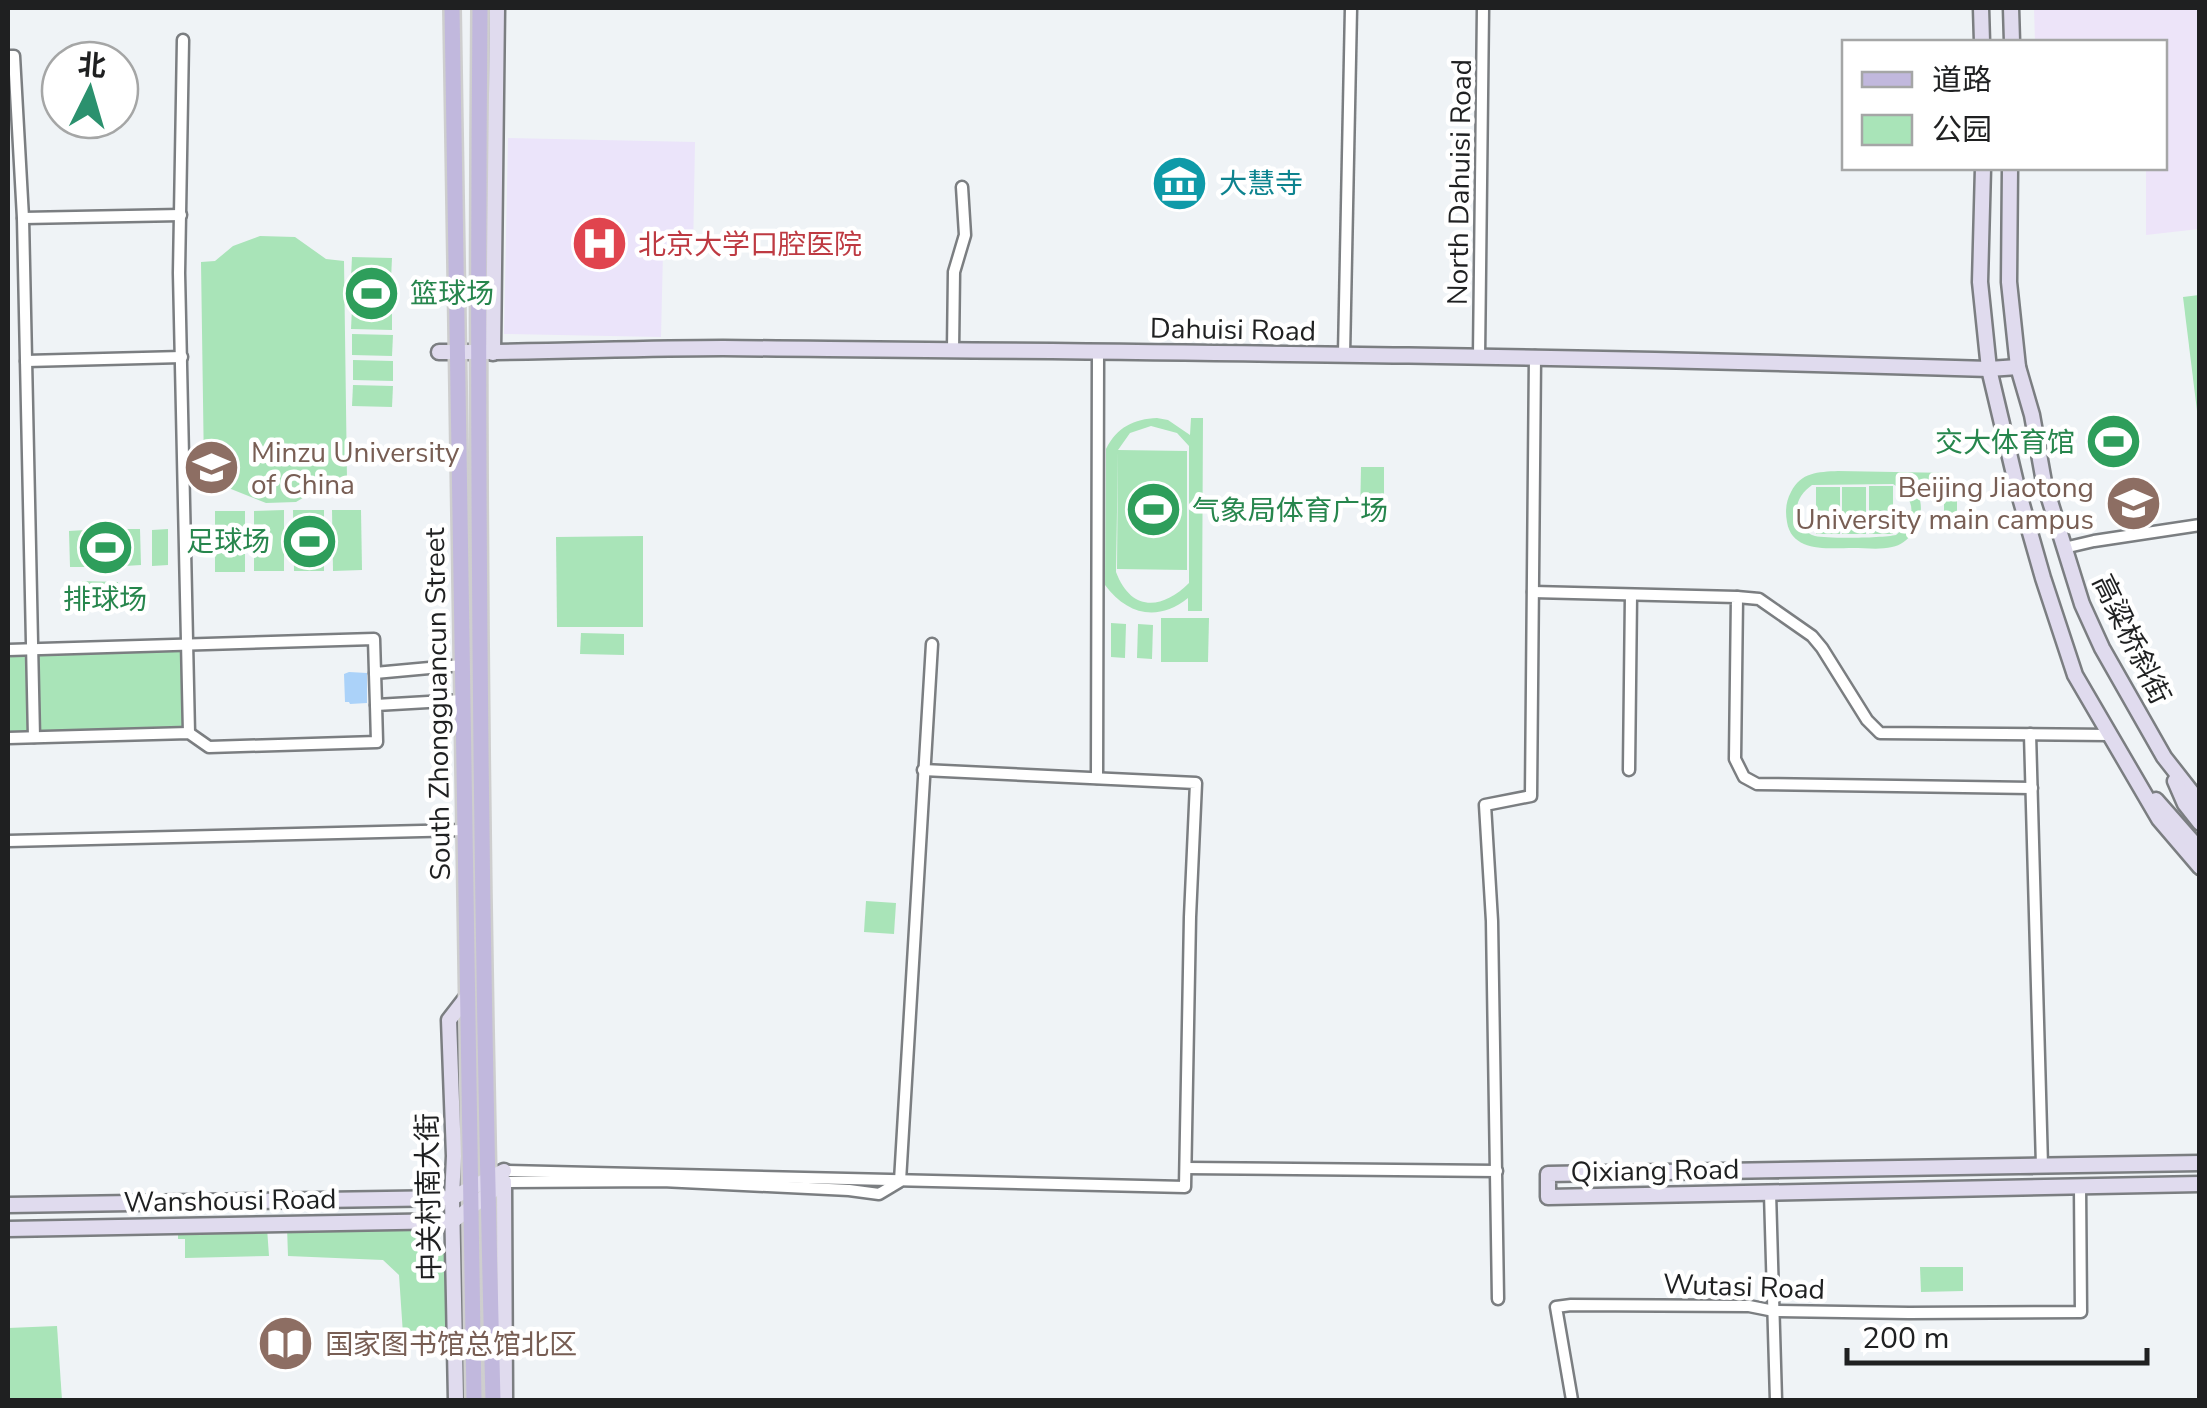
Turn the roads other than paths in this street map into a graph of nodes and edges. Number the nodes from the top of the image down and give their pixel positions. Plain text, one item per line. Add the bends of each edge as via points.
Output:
1 (452, 8) edge
2 (480, 8) edge
3 (497, 8) edge
4 (1351, 8) edge
5 (1483, 8) edge
6 (1981, 8) edge
7 (2012, 8) edge
8 (183, 40) dead end
9 (1982, 40) edge
10 (2012, 40) edge
11 (8, 56) edge
12 (13, 145) edge
13 (1983, 170) edge
14 (2010, 170) edge
15 (962, 187) dead end
16 (181, 216) junction
17 (23, 218) junction
18 (953, 350) junction
19 (439, 352) dead end
20 (458, 352) junction
21 (1098, 352) junction
22 (485, 353) junction
23 (1344, 356) junction
24 (1535, 356) junction
25 (182, 357) junction
26 (1479, 357) junction
27 (26, 361) junction
28 (2018, 367) junction
29 (1989, 369) junction
30 (2200, 525) edge
31 (2064, 548) junction
32 (1533, 592) junction
33 (1631, 595) junction
34 (1737, 597) junction
35 (187, 644) junction
36 (932, 644) dead end
37 (8, 650) edge
38 (32, 650) junction
39 (462, 665) junction
40 (375, 674) junction
41 (463, 700) junction
42 (376, 705) junction
43 (189, 733) junction
44 (2030, 734) junction
45 (2109, 735) junction
46 (34, 737) junction
47 (8, 738) edge
48 (2164, 757) junction
49 (923, 770) junction
50 (1629, 770) dead end
51 (2136, 777) junction
52 (1097, 778) junction
53 (2032, 788) junction
54 (2200, 803) edge
55 (2200, 823) edge
56 (464, 830) junction
57 (8, 840) edge
58 (2200, 850) edge
59 (2200, 867) edge
60 (466, 998) junction
61 (2200, 1164) edge
62 (2042, 1166) junction
63 (1186, 1168) junction
64 (1497, 1171) junction
65 (1661, 1172) junction
66 (495, 1182) junction
67 (900, 1182) junction
68 (2200, 1184) edge
69 (2080, 1186) junction
70 (1770, 1193) junction
71 (1662, 1195) junction
72 (470, 1197) junction
73 (452, 1198) junction
74 (8, 1205) edge
75 (453, 1221) junction
76 (8, 1229) edge
77 (1498, 1299) dead end
78 (1774, 1311) junction
79 (456, 1400) edge
80 (474, 1400) edge
81 (493, 1400) edge
82 (505, 1400) edge
83 (1572, 1400) edge
84 (1776, 1400) edge

1 - 20 main road, South Zhongguancun Street
2 - 22 main road, South Zhongguancun Street
3 - 22 street, South Zhongguancun Street
4 - 23 street
5 - 26 street, North Dahuisi Road
6 - 9 street
7 - 10 street
8 - 16 street
11 - 12 street via 14,56
12 - 17 street
13 - 29 street, 高粱桥斜街 via 1980,282
14 - 28 street, 高粱桥斜街 via 2009,282
15 - 18 street via 965,235 954,272
16 - 17 street
16 - 25 street
17 - 27 street
18 - 21 street, Dahuisi Road
18 - 22 street, Dahuisi Road
19 - 20 street, Dahuisi Road
20 - 22 street, Dahuisi Road
20 - 39 main road, South Zhongguancun Street
21 - 23 street, Dahuisi Road
21 - 52 street
22 - 66 main road, South Zhongguancun Street
23 - 26 street, Dahuisi Road
24 - 26 street, Dahuisi Road
24 - 29 street, Dahuisi Road
24 - 32 street
25 - 27 street
25 - 35 street
27 - 38 street
28 - 29 street, Dahuisi Road
28 - 31 street, 高粱桥斜街
29 - 45 street, 高粱桥斜街 via 2042,578 2075,675
30 - 31 street
31 - 48 street, 高粱桥斜街 via 2102,648
32 - 33 street
32 - 64 street via 1531,796 1485,805
33 - 34 street
33 - 50 street
34 - 44 street via 1760,599 1812,636 1880,733
34 - 53 street via 1735,759 1744,776 1757,784
35 - 38 street
35 - 40 street via 374,638
35 - 43 street
36 - 49 street
37 - 38 street
38 - 46 street
39 - 40 street
39 - 41 main road, South Zhongguancun Street
40 - 42 street
41 - 42 street
41 - 56 main road, South Zhongguancun Street
42 - 43 street via 376,742 209,748
43 - 46 street
44 - 45 street
44 - 53 street
45 - 51 street, 高粱桥斜街
46 - 47 street
48 - 54 street, 高粱桥斜街
48 - 55 street
49 - 52 street
49 - 67 street
51 - 58 street
51 - 59 street, 高粱桥斜街 via 2159,818
52 - 63 street via 1196,783
53 - 62 street
56 - 57 street
56 - 60 main road, South Zhongguancun Street
60 - 72 main road, South Zhongguancun Street
60 - 73 street, 中关村南大街 via 449,1020
61 - 62 street, Qixiang Road
62 - 65 street, Qixiang Road
63 - 64 street
63 - 67 street via 1185,1187
64 - 77 street
65 - 71 street
65 - 71 street, Qixiang Road via 1548,1174 1548,1197
66 - 67 street via 661,1174
66 - 72 street
66 - 81 main road, South Zhongguancun Street
66 - 82 street
68 - 69 street, Qixiang Road
69 - 70 street, Qixiang Road
69 - 78 street, Wutasi Road via 2081,1312
70 - 71 street, Qixiang Road
70 - 78 street
72 - 73 street
72 - 75 street
72 - 80 main road, South Zhongguancun Street
73 - 74 street
73 - 75 street, 中关村南大街
75 - 76 street, Wanshousi Road
75 - 79 street, 中关村南大街
78 - 83 street, Wutasi Road via 1556,1307
78 - 84 street

